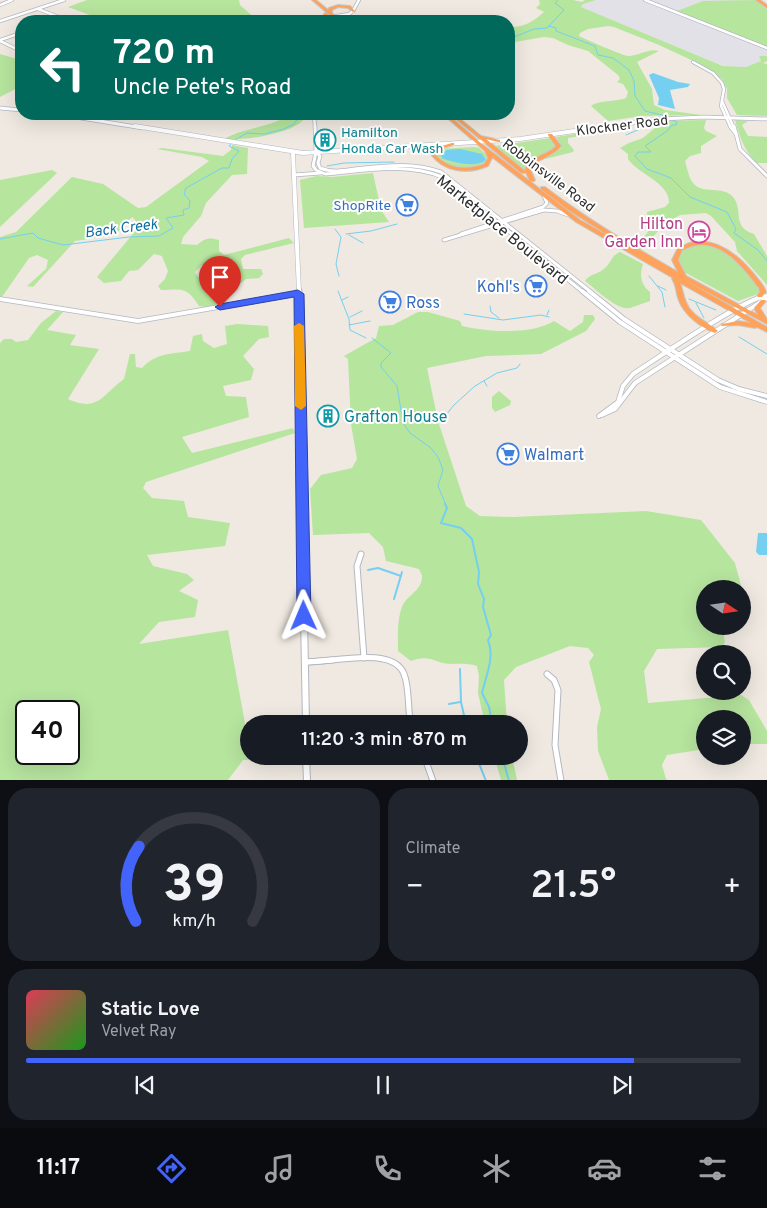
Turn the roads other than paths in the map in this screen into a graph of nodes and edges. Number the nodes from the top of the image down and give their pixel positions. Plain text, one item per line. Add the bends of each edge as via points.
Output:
1 (12, 0) edge
2 (54, 0) edge
3 (64, 0) edge
4 (309, 0) edge
5 (314, 0) edge
6 (359, 0) edge
7 (645, 0) edge
8 (760, 0) edge
9 (59, 2) junction
10 (0, 6) edge
11 (767, 6) edge
12 (38, 9) junction
13 (353, 11) junction
14 (19, 15) edge
15 (53, 15) edge
16 (330, 15) edge
17 (330, 15) edge
18 (331, 15) edge
19 (335, 15) edge
20 (15, 16) edge
21 (0, 21) edge
22 (15, 35) edge
23 (0, 40) edge
24 (15, 48) edge
25 (767, 48) edge
26 (693, 62) dead end
27 (0, 108) edge
28 (15, 109) edge
29 (729, 117) junction
30 (767, 119) edge
31 (93, 120) edge
32 (314, 120) edge
33 (452, 120) edge
34 (459, 120) edge
35 (550, 135) junction
36 (478, 136) junction
37 (498, 141) junction
38 (477, 142) junction
39 (485, 142) junction
40 (452, 144) junction
41 (485, 149) junction
42 (316, 152) junction
43 (303, 153) junction
44 (293, 157) junction
45 (320, 168) junction
46 (316, 170) junction
47 (321, 173) junction
48 (306, 174) junction
49 (294, 175) junction
50 (767, 176) edge
51 (532, 180) junction
52 (544, 196) junction
53 (570, 216) junction
54 (501, 222) junction
55 (671, 275) junction
56 (684, 277) junction
57 (298, 294) junction
58 (764, 298) edge
59 (0, 299) edge
60 (736, 309) junction
61 (747, 311) junction
62 (740, 314) junction
63 (766, 322) edge
64 (724, 325) junction
65 (708, 326) junction
66 (767, 330) edge
67 (715, 331) junction
68 (668, 351) junction
69 (677, 356) junction
70 (767, 396) edge
71 (767, 402) edge
72 (361, 554) dead end
73 (364, 658) junction
74 (305, 662) junction
75 (547, 674) dead end
76 (306, 715) edge
77 (411, 715) edge
78 (306, 765) edge
79 (427, 765) edge
80 (307, 780) edge
81 (433, 780) edge
82 (561, 780) edge

1 - 10 street
2 - 9 street
3 - 9 street
4 - 16 highway
5 - 17 highway
6 - 13 street
7 - 25 street
8 - 11 highway
9 - 12 street
12 - 14 street
12 - 15 street
13 - 18 highway via 340,5 330,9
13 - 19 street
20 - 21 street
22 - 23 street
23 - 24 street
26 - 29 street via 722,81 722,101
27 - 28 main road
29 - 30 main road, Klockner Road
29 - 35 main road, Klockner Road via 654,119
29 - 50 street via 738,146
31 - 44 main road via 286,152
32 - 42 street
33 - 38 highway, Robbinsville Road
34 - 36 highway, Robbinsville Road
35 - 37 main road, Klockner Road
35 - 51 highway via 559,146 529,166
36 - 37 highway
36 - 39 highway, Robbinsville Road
37 - 39 main road, Klockner Road
38 - 39 main road, Klockner Road
38 - 40 main road, Klockner Road
38 - 41 highway, Robbinsville Road
39 - 51 highway, Robbinsville Road
40 - 41 highway via 433,149 432,153 439,162 463,170 489,163
40 - 42 main road, Klockner Road
41 - 52 highway, Robbinsville Road
42 - 43 main road, Klockner Road
42 - 45 street via 320,156
42 - 46 street via 313,164
43 - 44 main road, Klockner Road
43 - 44 main road
44 - 49 main road
45 - 46 street
45 - 54 street, Marketplace Boulevard via 335,171 408,165 430,168 446,175
46 - 47 street
46 - 48 street
47 - 48 street
47 - 54 street, Marketplace Boulevard via 406,168 427,170 442,177
48 - 49 street
49 - 57 main road
51 - 56 highway, Robbinsville Road via 580,217
52 - 53 highway, Robbinsville Road
52 - 54 street via 548,203 543,207
53 - 54 street via 548,210
53 - 55 highway, Robbinsville Road
54 - 54 street via 444,240
54 - 68 street, Marketplace Boulevard via 606,312
55 - 60 highway, Robbinsville Road
55 - 65 highway via 679,284 686,309
56 - 58 highway via 676,262 678,250 695,244 715,246 737,257 762,288
56 - 60 highway, Robbinsville Road
57 - 59 street via 138,321
57 - 74 main road
58 - 60 street
58 - 61 street
58 - 63 highway via 758,310
60 - 61 highway, Robbinsville Road
60 - 62 highway, Robbinsville Road
60 - 65 street
61 - 62 street
61 - 63 highway, Robbinsville Road
62 - 64 street
62 - 66 highway, Robbinsville Road
64 - 66 highway via 745,323
64 - 67 street
65 - 67 highway
65 - 68 street
67 - 69 street
68 - 69 street, Marketplace Boulevard
68 - 69 street via 629,378 618,402 599,416 617,408 630,387
69 - 70 street, Marketplace Boulevard via 718,380
69 - 71 street, Marketplace Boulevard via 720,387
72 - 73 street via 357,566
73 - 74 street
73 - 77 street via 390,659 401,666
74 - 76 main road
75 - 82 street via 558,690 555,745
78 - 80 main road
79 - 81 street

